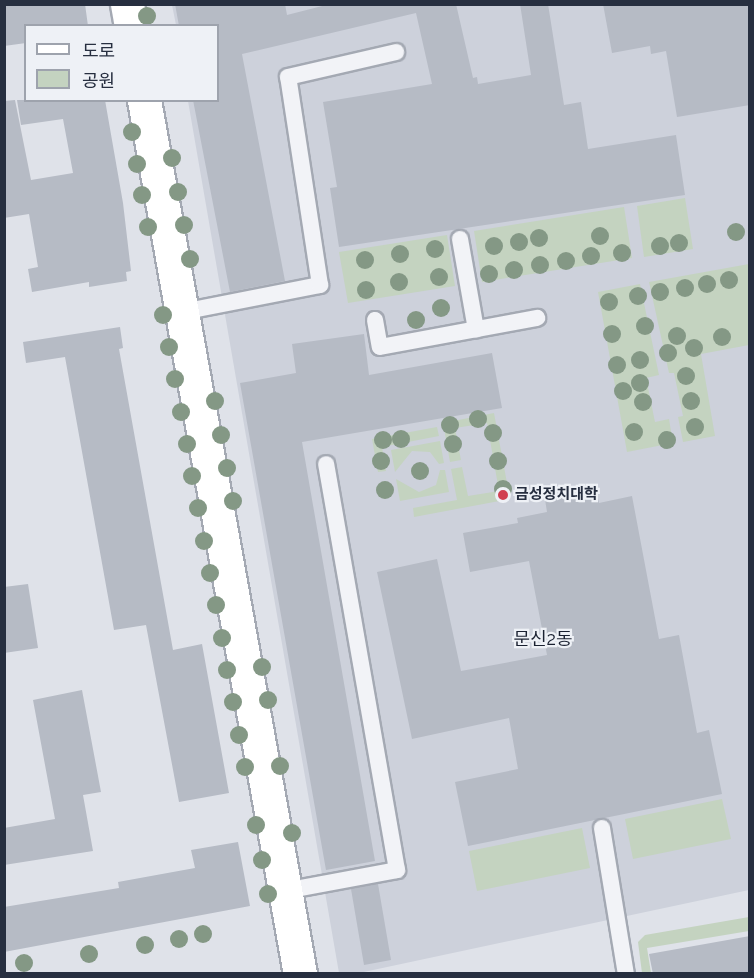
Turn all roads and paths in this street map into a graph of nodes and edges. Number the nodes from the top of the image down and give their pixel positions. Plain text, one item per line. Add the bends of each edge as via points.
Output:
1 (127, 4) edge
2 (131, 24) edge
3 (396, 52) dead end
4 (144, 102) edge
5 (460, 238) dead end
6 (182, 312) junction
7 (537, 318) dead end
8 (375, 320) dead end
9 (476, 330) junction
10 (326, 464) dead end
11 (602, 828) dead end
12 (285, 891) junction
13 (300, 974) edge
14 (626, 974) edge

1 - 2 main road
3 - 6 lane via 288,77 320,285
4 - 6 main road
5 - 9 lane
6 - 12 main road
7 - 9 lane
8 - 9 lane via 380,347
10 - 12 lane via 397,870
11 - 14 lane
12 - 13 main road

